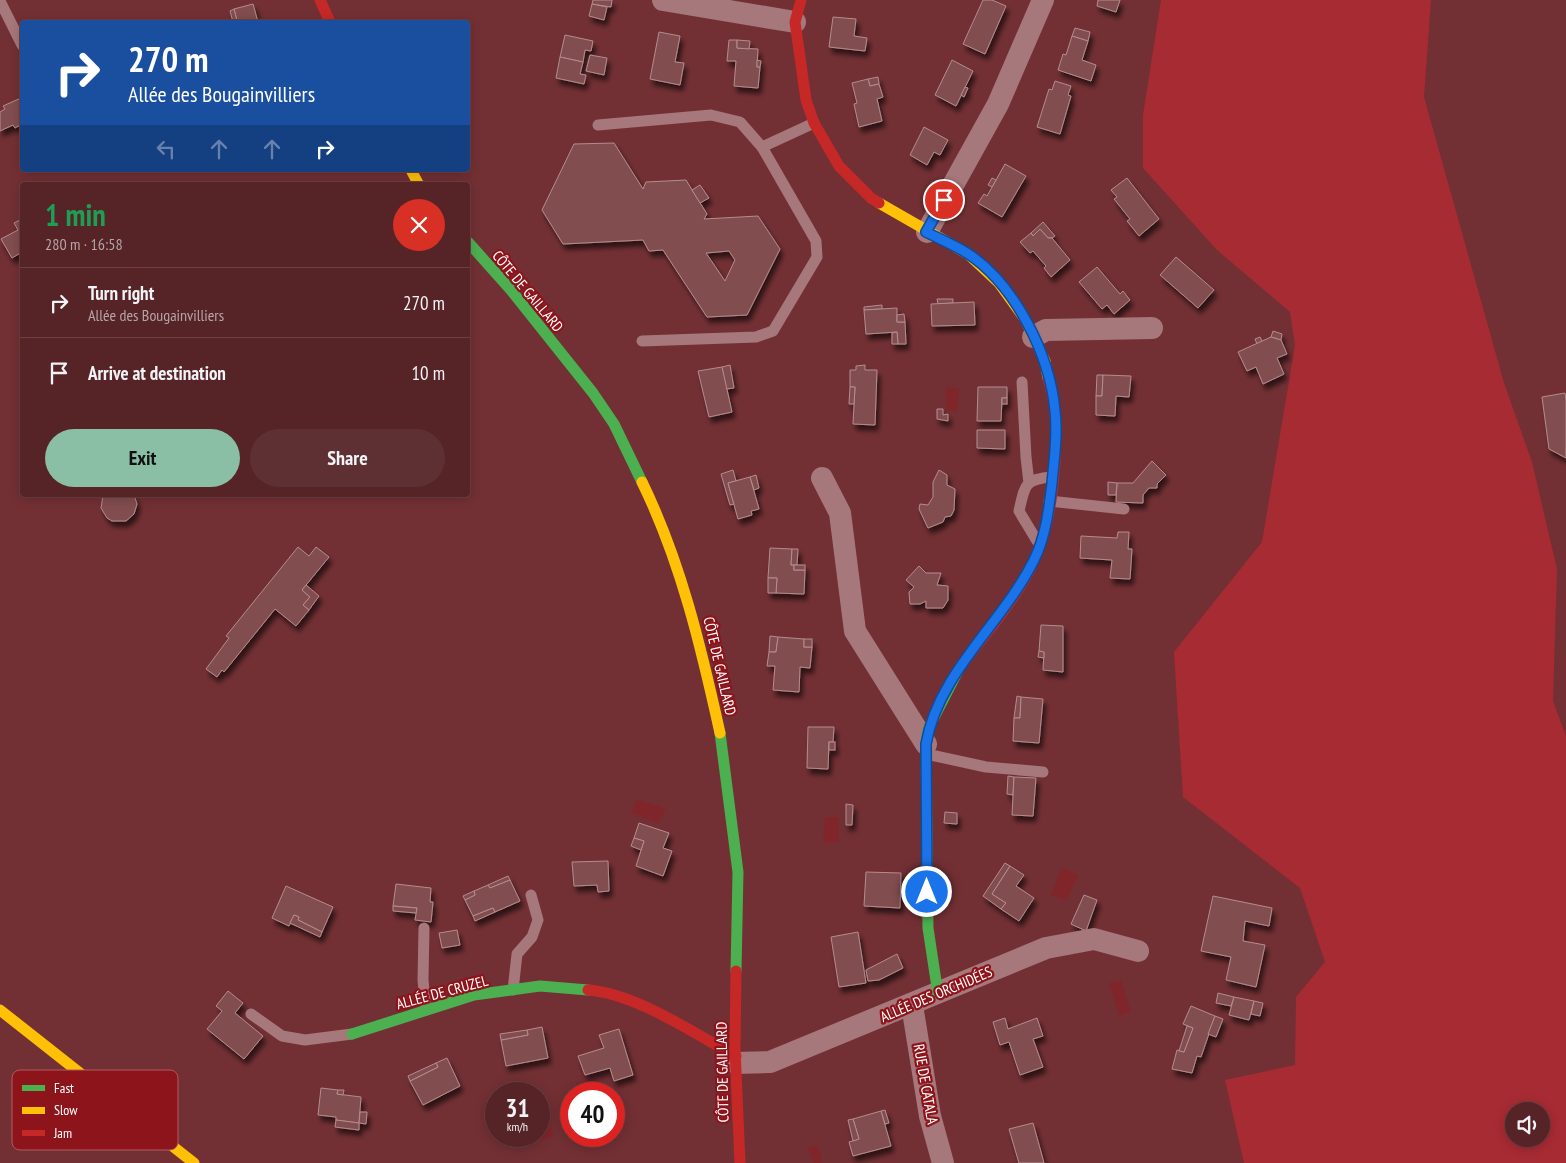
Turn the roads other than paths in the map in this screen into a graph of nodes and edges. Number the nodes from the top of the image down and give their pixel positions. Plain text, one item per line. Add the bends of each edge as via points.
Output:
1 (320, 0) edge
2 (663, 0) edge
3 (801, 0) edge
4 (1043, 0) edge
5 (0, 1) edge
6 (329, 20) edge
7 (795, 22) junction
8 (20, 41) edge
9 (814, 123) junction
10 (598, 125) dead end
11 (762, 147) junction
12 (926, 232) junction
13 (470, 244) edge
14 (1152, 328) dead end
15 (1033, 337) junction
16 (642, 342) dead end
17 (1022, 382) dead end
18 (1052, 477) junction
19 (822, 478) dead end
20 (1029, 483) junction
21 (1049, 502) junction
22 (1124, 509) dead end
23 (1039, 545) junction
24 (926, 749) junction
25 (1043, 772) dead end
26 (531, 895) dead end
27 (424, 928) dead end
28 (1138, 951) dead end
29 (513, 990) junction
30 (938, 994) junction
31 (912, 1005) junction
32 (0, 1010) edge
33 (426, 1010) junction
34 (251, 1014) dead end
35 (352, 1034) joint
36 (736, 1060) junction
37 (76, 1070) edge
38 (178, 1150) edge
39 (194, 1163) edge
40 (740, 1163) edge
41 (943, 1163) edge

1 - 6 street
2 - 7 street
3 - 7 street
4 - 12 street via 998,104
5 - 8 lane
7 - 9 street via 806,100
9 - 11 lane
9 - 12 street via 839,166 871,198
10 - 11 lane via 711,115 740,122
11 - 16 lane via 816,241 817,257 773,331 756,337
12 - 15 street via 968,254 999,283 1025,319
13 - 36 street, CÔTE DE GAILLARD via 510,289 614,424 663,525 677,567 697,631 722,740 732,809 738,872
14 - 15 street via 1046,330
15 - 18 street via 1045,361 1055,411
17 - 20 lane
18 - 20 lane via 1034,478
18 - 21 street
19 - 24 street via 840,513 855,631
20 - 23 lane via 1024,487 1019,511
21 - 22 lane
21 - 23 street
23 - 24 street via 1035,559 998,619 958,668 928,729
24 - 25 lane via 986,767
24 - 30 street via 928,928
26 - 29 lane via 538,920 532,937 517,954
27 - 33 lane
28 - 30 street, ALLÉE DES ORCHIDÉES via 1094,939 1046,948
29 - 33 street, ALLÉE DE CRUZEL via 474,995
29 - 36 street, ALLÉE DE CRUZEL via 540,986 601,991 644,1007
30 - 31 street, ALLÉE DES ORCHIDÉES
31 - 36 street, ALLÉE DES ORCHIDÉES via 770,1062
31 - 41 street, RUE DE CATALA via 930,1116
32 - 37 street
33 - 35 street, ALLÉE DE CRUZEL
34 - 35 lane via 282,1036 305,1040
36 - 40 street, CÔTE DE GAILLARD
38 - 39 street

